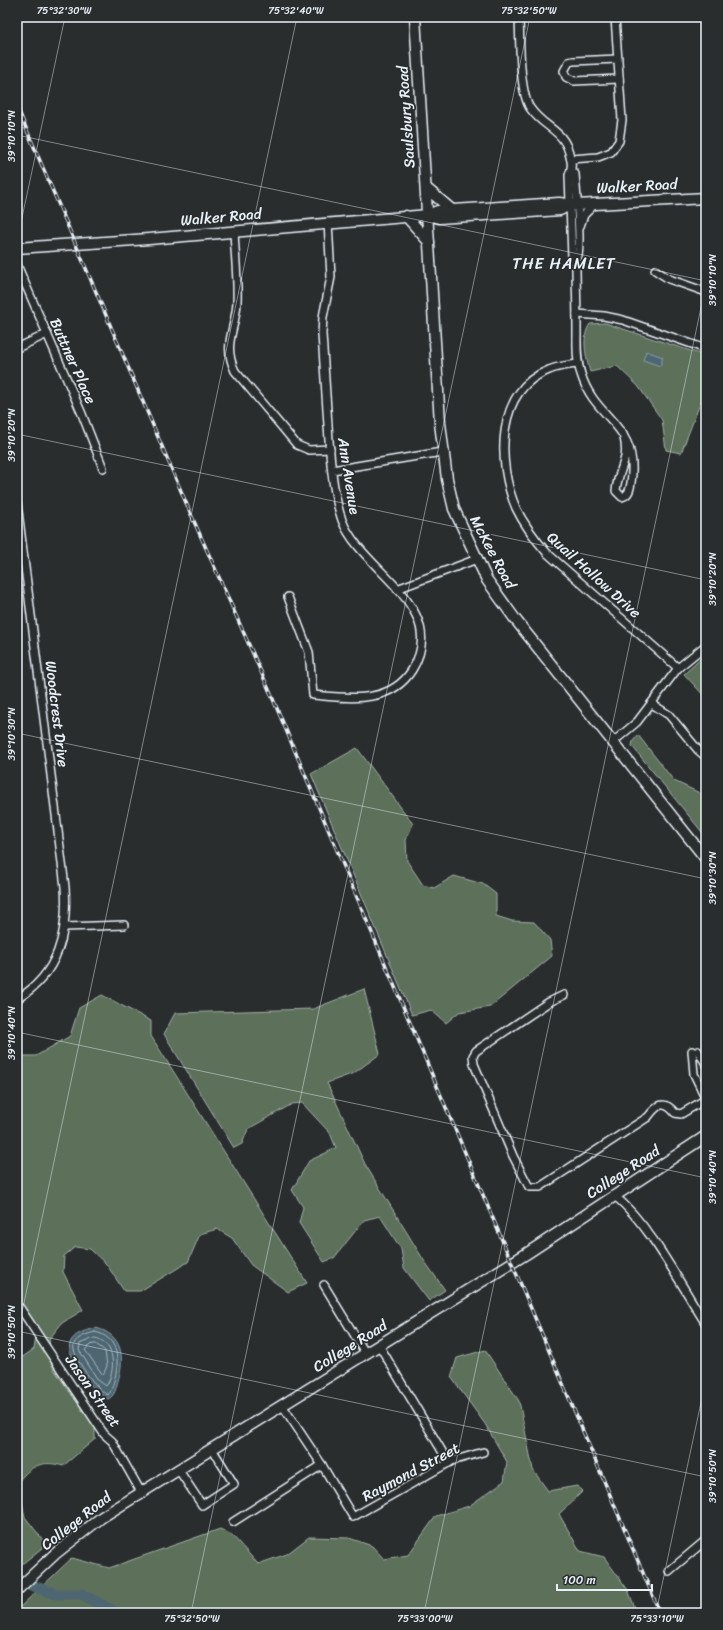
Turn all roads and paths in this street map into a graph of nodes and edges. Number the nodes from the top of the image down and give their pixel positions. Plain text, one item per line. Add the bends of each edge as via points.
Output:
1 (415, 17) edge
2 (518, 17) edge
3 (614, 17) edge
4 (618, 59) junction
5 (619, 79) junction
6 (571, 159) junction
7 (426, 188) junction
8 (706, 198) edge
9 (595, 204) junction
10 (574, 205) junction
11 (452, 210) junction
12 (428, 215) junction
13 (406, 216) junction
14 (328, 222) junction
15 (234, 231) junction
16 (579, 232) junction
17 (429, 242) junction
18 (17, 248) edge
19 (576, 262) junction
20 (17, 265) edge
21 (655, 270) dead end
22 (706, 292) edge
23 (577, 314) junction
24 (47, 334) junction
25 (706, 340) edge
26 (17, 348) edge
27 (705, 348) edge
28 (578, 364) junction
29 (623, 434) junction
30 (330, 450) junction
31 (442, 452) junction
32 (103, 468) dead end
33 (332, 470) junction
34 (17, 504) edge
35 (477, 559) junction
36 (397, 590) junction
37 (288, 597) dead end
38 (706, 645) edge
39 (678, 668) junction
40 (652, 704) junction
41 (613, 742) junction
42 (706, 757) edge
43 (706, 860) edge
44 (124, 925) dead end
45 (65, 927) junction
46 (564, 995) dead end
47 (17, 999) edge
48 (706, 1064) edge
49 (706, 1099) edge
50 (706, 1136) edge
51 (615, 1196) junction
52 (324, 1285) dead end
53 (20, 1308) dead end
54 (706, 1324) edge
55 (379, 1345) junction
56 (366, 1354) junction
57 (282, 1405) junction
58 (212, 1449) junction
59 (483, 1452) dead end
60 (449, 1463) junction
61 (322, 1465) junction
62 (178, 1470) junction
63 (141, 1492) junction
64 (233, 1522) dead end
65 (706, 1540) edge
66 (669, 1571) dead end
67 (17, 1590) edge

1 - 7 street, Saulsbury Road
2 - 6 street via 527,102 537,117 561,136
3 - 4 street
4 - 5 street
4 - 5 street via 573,61 569,62 564,71 566,78 574,81
5 - 6 street via 622,128 616,147 598,157
6 - 10 street via 569,175
7 - 11 street
7 - 12 street, Saulsbury Road
8 - 9 street, Walker Road
9 - 10 street, Walker Road
9 - 16 street via 584,215
10 - 11 street, Walker Road via 560,203
10 - 12 street, Walker Road via 553,211 439,218
10 - 16 street
10 - 19 street via 572,258
11 - 12 street, Walker Road
12 - 13 street, Walker Road
12 - 17 street, McKee Road
13 - 14 street, Walker Road
13 - 17 street
14 - 15 street, Walker Road
14 - 30 street, Ann Avenue via 331,277 322,334
15 - 18 street, Walker Road
15 - 30 street via 238,291 236,314 228,347 231,363 297,445 309,450
16 - 19 street via 580,258
17 - 31 street, McKee Road
19 - 23 street
20 - 24 street, Buttner Place
21 - 22 street via 668,279
23 - 27 street via 623,320
23 - 28 street
24 - 26 street
24 - 32 street, Buttner Place
25 - 27 street
28 - 29 street via 588,391
28 - 39 street, Quail Hollow Drive via 557,367 539,374 524,386 512,404 506,428 504,454 511,494 525,526 547,553
29 - 29 street via 626,456 616,491 622,497 629,492 633,467 632,451
30 - 33 street, Ann Avenue
31 - 33 street
31 - 35 street, McKee Road via 454,509
33 - 36 street, Ann Avenue via 340,513 346,529
34 - 45 street, Woodcrest Drive via 65,887
35 - 36 street
35 - 41 street, McKee Road via 487,580 515,619
36 - 37 street, Ann Avenue via 416,614 421,627 419,654 409,674 397,686 373,697 313,696 309,652
38 - 39 street
39 - 40 street
40 - 41 street via 638,722
40 - 42 street via 669,715
41 - 43 street, McKee Road
44 - 45 street
45 - 47 street, Woodcrest Drive via 62,943 49,970
46 - 49 street via 549,1002 476,1051 473,1056 474,1064 513,1156 529,1187 540,1187 648,1117 655,1107 665,1105 675,1113 681,1114
48 - 49 street via 695,1051 694,1074
50 - 51 street, College Road
51 - 54 street via 628,1207 648,1233
51 - 55 street, College Road
52 - 56 street
53 - 63 street, Jason Street via 104,1434 112,1441
55 - 56 street, College Road
55 - 60 street
56 - 57 street, College Road
57 - 58 street, College Road
57 - 61 street
58 - 62 street, College Road
58 - 62 street via 234,1484 202,1505
59 - 60 street, Raymond Street
60 - 61 street, Raymond Street via 353,1517
61 - 64 street
62 - 63 street, College Road
63 - 67 street, College Road via 96,1521
65 - 66 street

